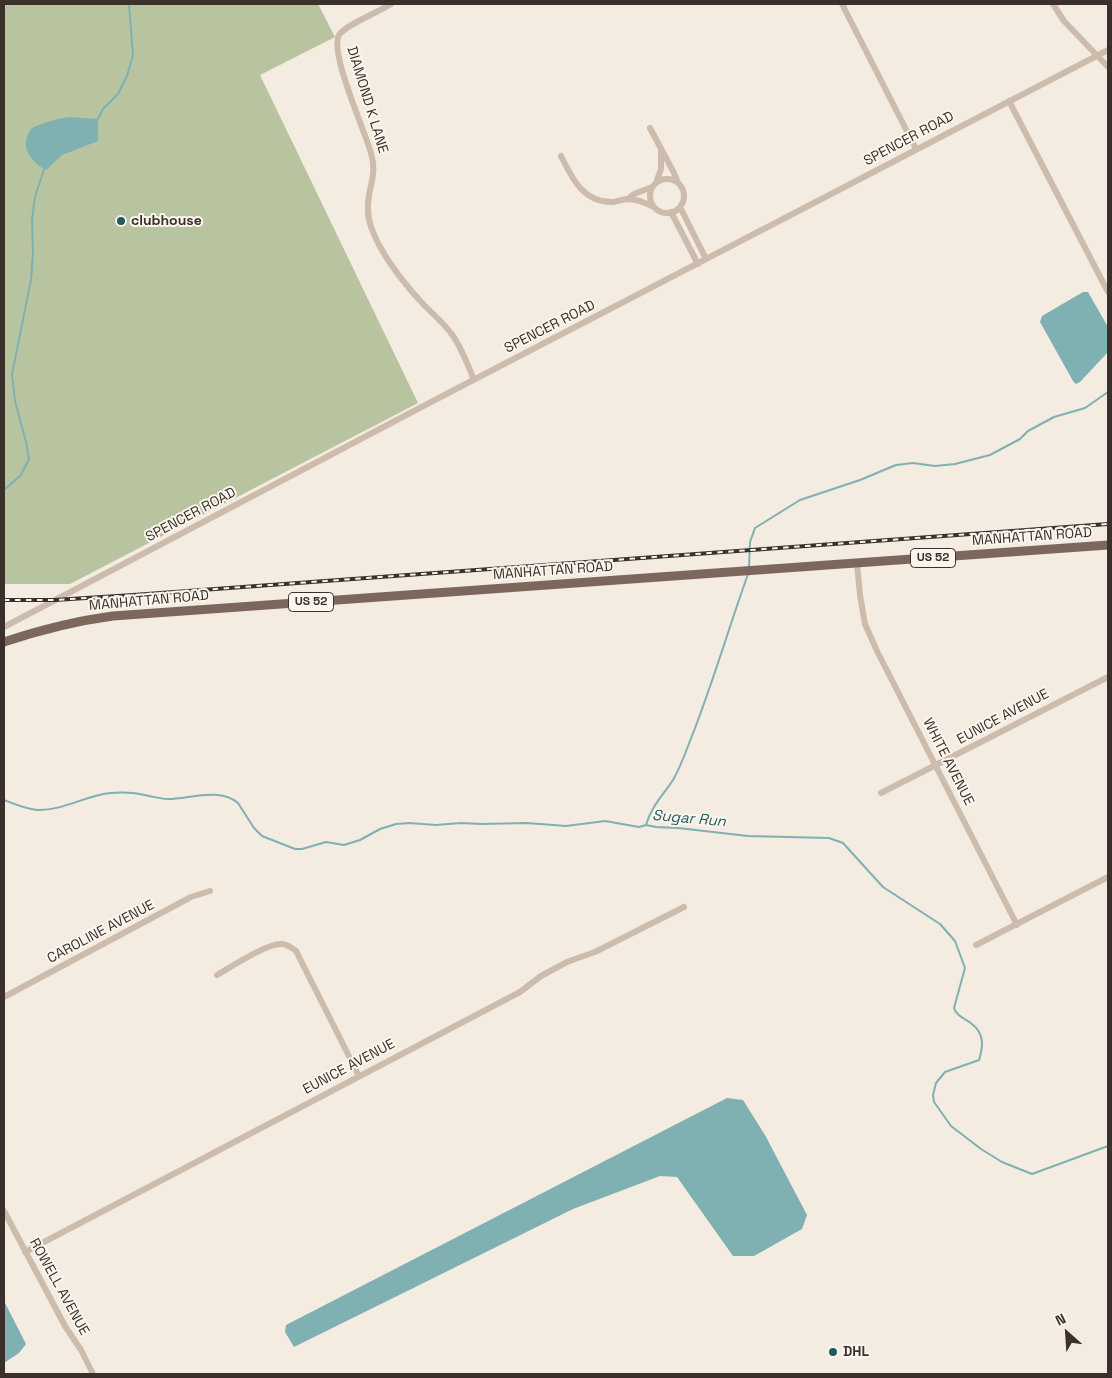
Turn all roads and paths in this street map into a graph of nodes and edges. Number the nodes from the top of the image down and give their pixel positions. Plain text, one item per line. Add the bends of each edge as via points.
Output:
1 (391, 4) edge
2 (842, 4) edge
3 (1053, 4) edge
4 (1108, 50) edge
5 (1096, 56) junction
6 (1108, 67) edge
7 (1009, 101) junction
8 (650, 128) dead end
9 (661, 149) junction
10 (916, 149) junction
11 (561, 156) dead end
12 (678, 183) junction
13 (654, 185) junction
14 (628, 199) junction
15 (654, 207) junction
16 (680, 207) junction
17 (670, 212) junction
18 (706, 259) junction
19 (698, 264) junction
20 (1108, 292) edge
21 (474, 380) junction
22 (1108, 545) edge
23 (857, 563) junction
24 (4, 627) edge
25 (4, 642) edge
26 (1108, 677) edge
27 (936, 766) junction
28 (881, 793) dead end
29 (1108, 877) edge
30 (210, 891) dead end
31 (684, 907) dead end
32 (1017, 925) junction
33 (976, 945) dead end
34 (217, 975) dead end
35 (4, 997) edge
36 (359, 1076) junction
37 (4, 1211) edge
38 (25, 1252) junction
39 (93, 1374) edge

1 - 21 street, DIAMOND K LANE via 347,27 336,43 375,169 368,207 369,225 396,272 452,334
2 - 10 street
3 - 5 street
4 - 5 street, SPENCER ROAD
5 - 6 street
5 - 7 street, SPENCER ROAD
7 - 10 street, SPENCER ROAD
7 - 20 street
8 - 9 street
9 - 12 street
9 - 13 street via 661,169
10 - 18 street, SPENCER ROAD
11 - 14 street via 582,191 610,202
12 - 13 street via 667,179
12 - 16 street via 684,193
13 - 14 street
13 - 15 street via 650,197
14 - 15 street
15 - 17 street
16 - 17 street
16 - 18 street
17 - 19 street
18 - 19 street, SPENCER ROAD
19 - 21 street, SPENCER ROAD
21 - 24 street, SPENCER ROAD
22 - 23 main road, MANHATTAN ROAD / US 52
23 - 25 main road, MANHATTAN ROAD / US 52 via 113,616 40,630
23 - 27 street, WHITE AVENUE via 865,624
26 - 27 street, EUNICE AVENUE
27 - 28 street, EUNICE AVENUE
27 - 32 street, WHITE AVENUE
29 - 32 street
30 - 35 street, CAROLINE AVENUE
31 - 36 street, EUNICE AVENUE via 595,952 567,962 520,992
32 - 33 street
34 - 36 street via 269,947 285,944 296,951
36 - 38 street, EUNICE AVENUE
37 - 38 street, ROWELL AVENUE
38 - 39 street, ROWELL AVENUE

